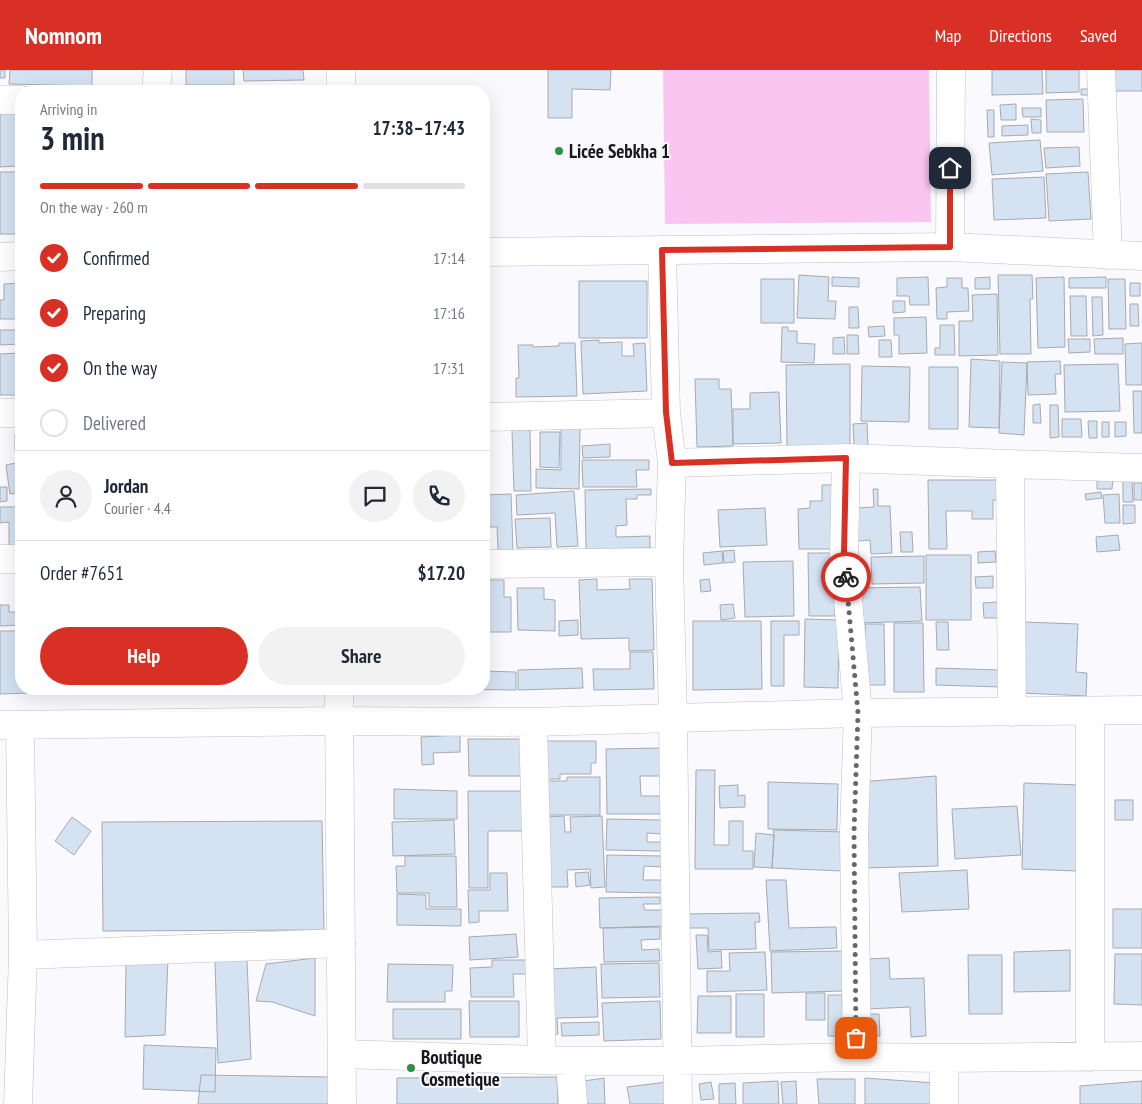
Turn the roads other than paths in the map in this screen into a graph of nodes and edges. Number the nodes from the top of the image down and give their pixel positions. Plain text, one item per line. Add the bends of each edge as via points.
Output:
1 (158, 70) edge
2 (340, 70) edge
3 (951, 70) edge
4 (1101, 70) edge
5 (157, 85) edge
6 (341, 85) edge
7 (0, 100) edge
8 (15, 100) edge
9 (950, 247) junction
10 (662, 250) junction
11 (490, 252) edge
12 (1108, 255) junction
13 (15, 256) edge
14 (1142, 256) edge
15 (0, 257) edge
16 (666, 412) junction
17 (0, 413) edge
18 (15, 413) edge
19 (490, 417) edge
20 (846, 458) junction
21 (672, 463) junction
22 (1010, 464) junction
23 (1142, 468) edge
24 (15, 559) edge
25 (0, 560) edge
26 (669, 562) junction
27 (490, 564) edge
28 (339, 695) edge
29 (1142, 710) edge
30 (1090, 711) junction
31 (1012, 712) junction
32 (858, 713) junction
33 (673, 718) junction
34 (339, 722) junction
35 (533, 722) junction
36 (10, 725) edge
37 (341, 942) junction
38 (23, 955) junction
39 (342, 1054) junction
40 (1142, 1056) edge
41 (857, 1057) junction
42 (1090, 1057) junction
43 (944, 1058) junction
44 (542, 1060) junction
45 (570, 1061) junction
46 (677, 1061) junction
47 (18, 1104) edge
48 (342, 1104) edge
49 (573, 1104) edge
50 (678, 1104) edge
51 (944, 1104) edge

1 - 5 street
2 - 6 street
3 - 9 street
4 - 12 street
7 - 8 street
9 - 10 street
9 - 12 street
10 - 11 street
10 - 16 street
12 - 14 street
13 - 15 street
16 - 19 street
16 - 21 street
17 - 18 street
20 - 21 street
20 - 22 street
20 - 32 street via 844,554
21 - 26 street
22 - 23 street
22 - 31 street
24 - 25 street
26 - 27 street
26 - 33 street
28 - 34 street
29 - 30 street
30 - 31 street
30 - 42 street
31 - 32 street
32 - 33 street
32 - 41 street via 854,833
33 - 35 street
33 - 46 street
34 - 35 street
34 - 36 street
34 - 37 street
35 - 44 street
36 - 38 street
37 - 38 street
37 - 39 street
38 - 47 street
39 - 44 street
39 - 48 street
40 - 42 street
41 - 43 street
41 - 46 street
42 - 43 street
43 - 51 street
44 - 45 street
45 - 46 street
45 - 49 street
46 - 50 street

